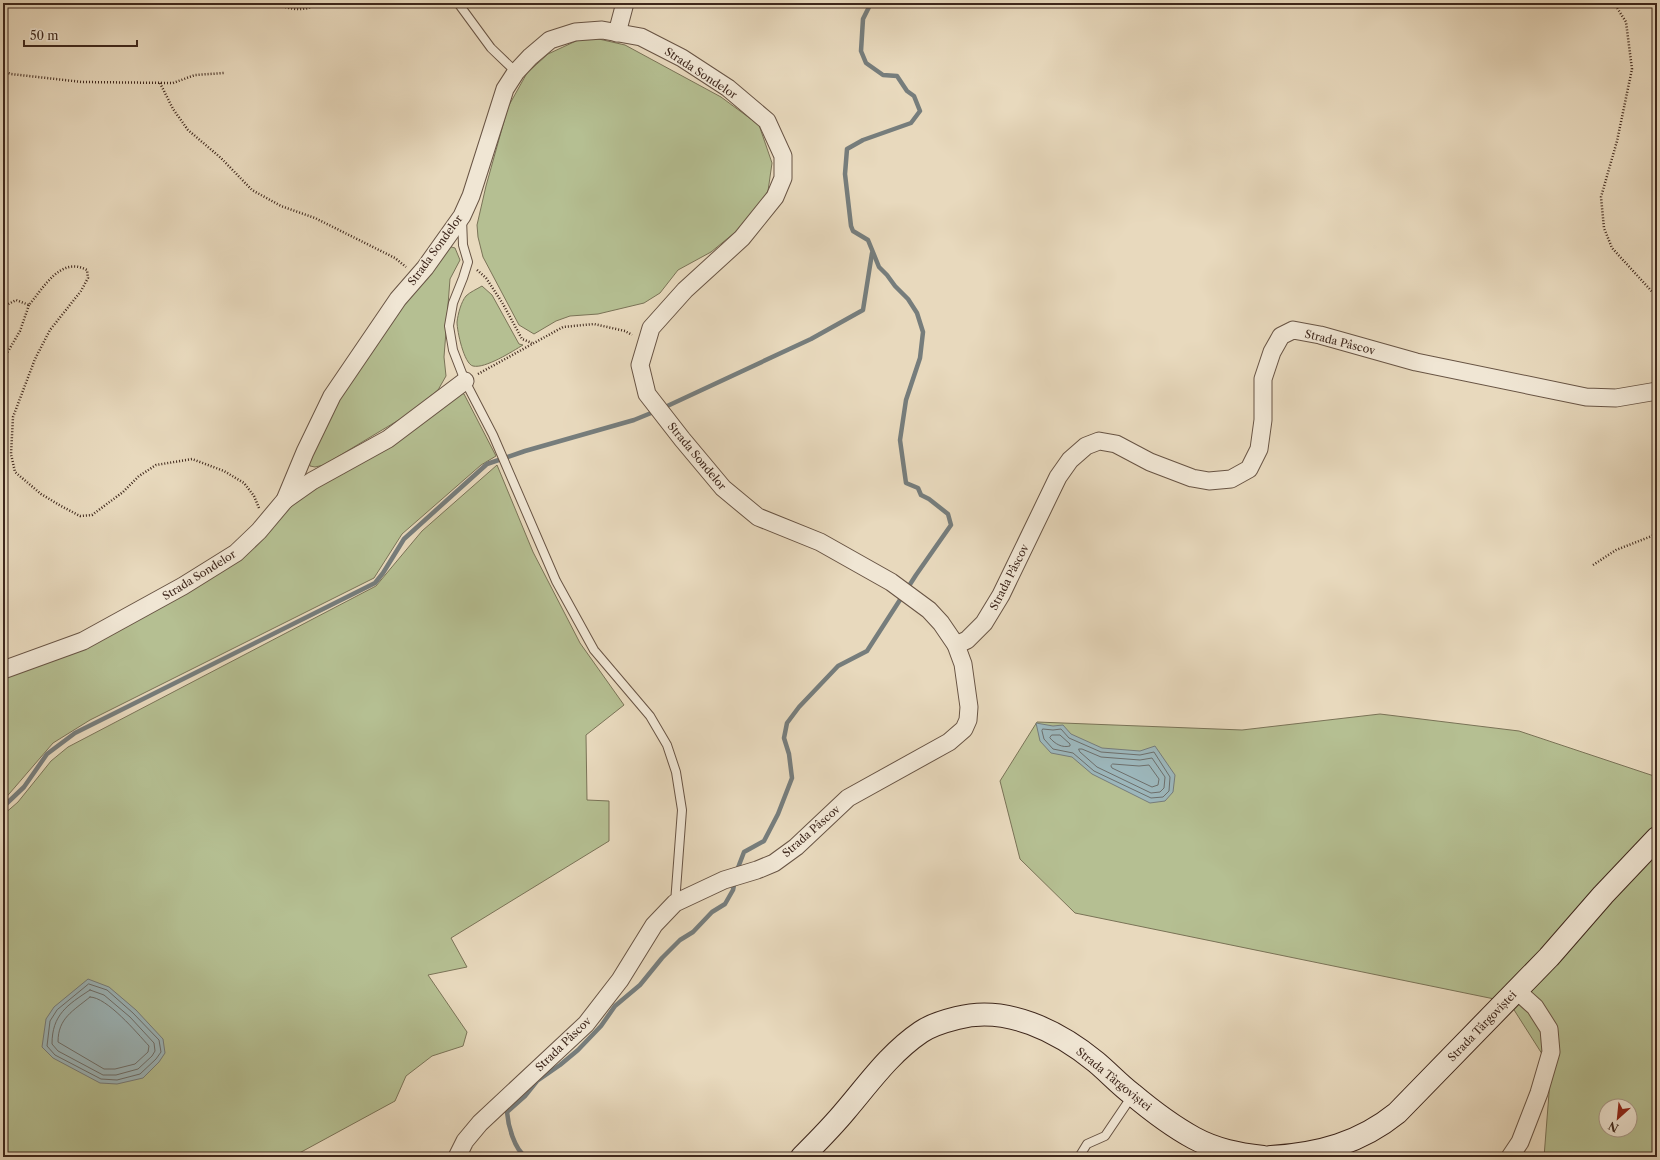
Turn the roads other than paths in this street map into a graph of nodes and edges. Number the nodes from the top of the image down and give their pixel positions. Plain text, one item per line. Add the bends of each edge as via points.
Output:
1 (458, 3) edge
2 (625, 3) edge
3 (617, 33) junction
4 (516, 72) junction
5 (462, 216) junction
6 (465, 381) junction
7 (1657, 391) edge
8 (285, 500) junction
9 (956, 645) junction
10 (3, 670) edge
11 (1657, 838) edge
12 (675, 904) junction
13 (1516, 990) junction
14 (1133, 1095) junction
15 (457, 1157) edge
16 (802, 1157) edge
17 (1079, 1157) edge
18 (1263, 1157) edge
19 (1271, 1157) edge
20 (1510, 1157) edge

1 - 4 lane via 490,48
2 - 3 street
3 - 4 street, Strada Sondelor via 602,30 575,32 550,40
3 - 9 street, Strada Sondelor via 641,37 682,58 728,88 767,121 783,156 783,178 775,197 742,238 685,290 651,328 640,365 647,394 723,488 758,516 820,542 891,582 929,610
4 - 5 street, Strada Sondelor via 505,90 471,196
5 - 6 lane via 463,244 468,262 453,303 449,326 453,350
5 - 8 street, Strada Sondelor via 420,274 398,299 332,396
6 - 8 street via 388,439 312,481
6 - 12 lane via 493,435 556,581 590,643 650,716 668,745 676,772 682,810
7 - 9 street, Strada Pâscov via 1616,398 1586,397 1416,362 1293,330 1281,336 1272,352 1263,379 1263,420 1259,449 1249,469 1231,479 1210,481 1192,478 1150,462 1116,444 1100,441 1086,446 1070,460 1058,477 1001,595 984,623 967,640
8 - 10 street, Strada Sondelor via 236,553 183,586 83,641
9 - 12 street, Strada Pâscov via 963,664 969,707 964,729 949,742 848,798 796,847 774,863 724,880
11 - 13 main road, Strada Târgoviștei
12 - 15 street, Strada Pâscov via 654,925 620,980 586,1024 480,1122 465,1141
13 - 19 main road, Strada Târgoviștei via 1419,1092 1380,1127 1361,1137 1314,1152
13 - 20 street via 1536,1007 1549,1029 1551,1052 1520,1142
14 - 16 main road, Strada Târgoviștei via 1095,1061 1071,1044 1031,1023 993,1014 970,1014 943,1021 922,1031 900,1047
14 - 17 lane via 1105,1136 1087,1144
14 - 18 main road, Strada Târgoviștei via 1194,1138 1229,1152

